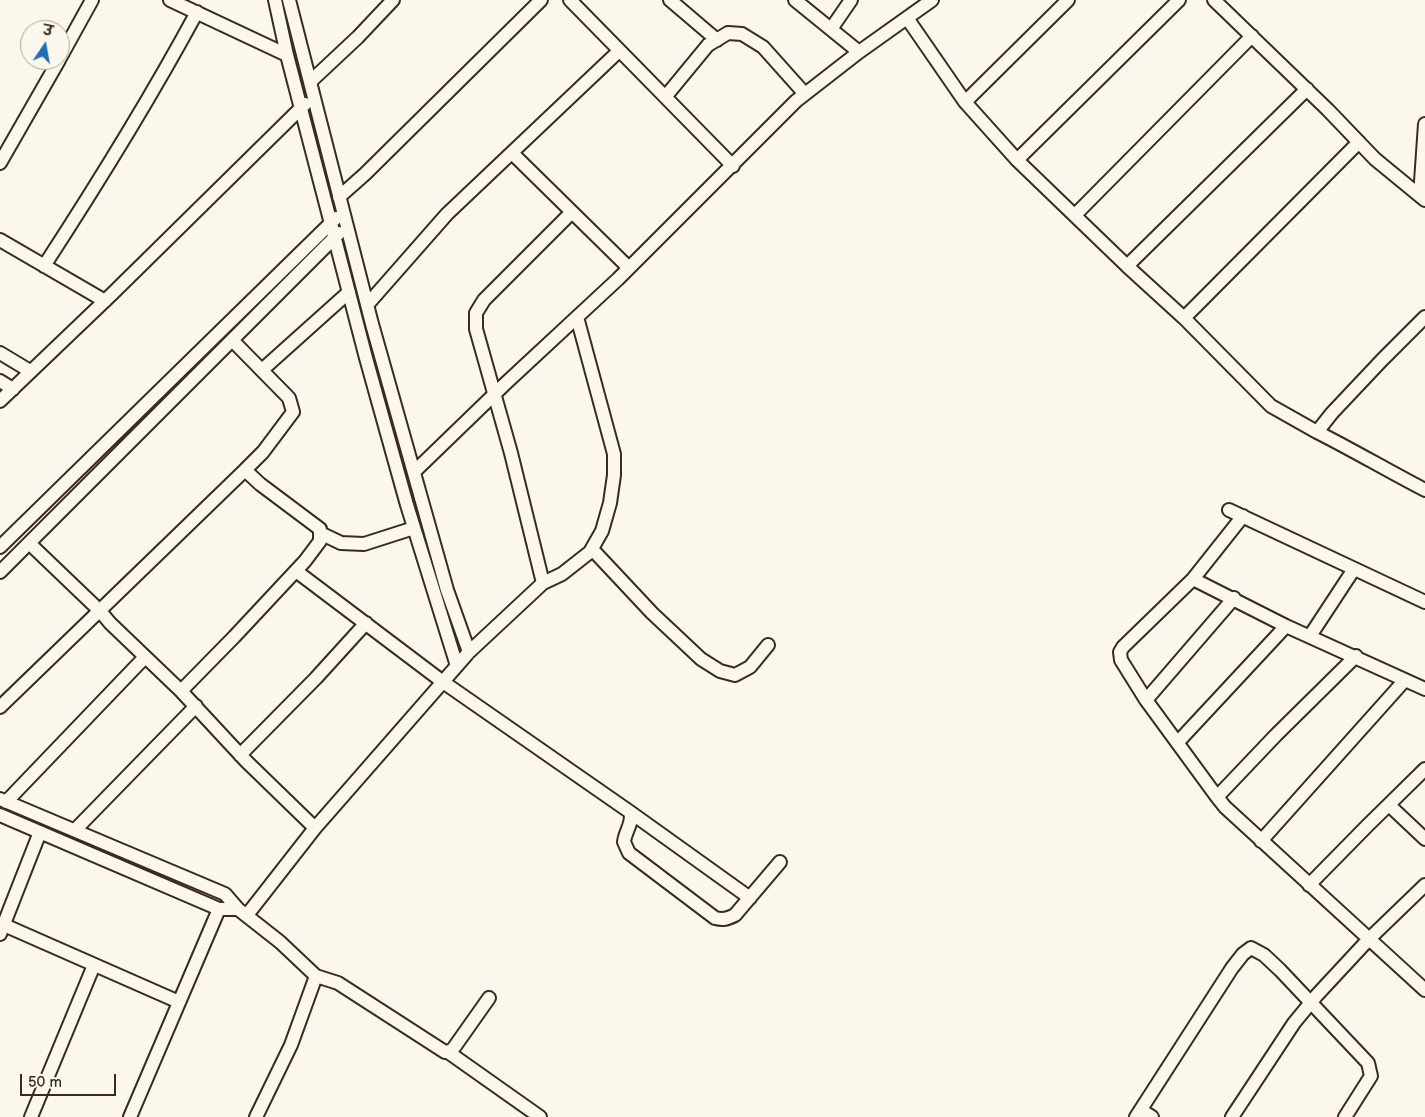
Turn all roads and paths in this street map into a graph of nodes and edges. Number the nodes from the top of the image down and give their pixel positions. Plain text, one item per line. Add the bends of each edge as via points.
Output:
1 (92, 0) edge
2 (170, 0) edge
3 (275, 0) edge
4 (289, 0) edge
5 (393, 0) edge
6 (541, 0) edge
7 (570, 0) edge
8 (670, 0) edge
9 (795, 0) edge
10 (852, 0) edge
11 (932, 0) edge
12 (1068, 0) edge
13 (1179, 0) edge
14 (1214, 0) edge
15 (193, 7) edge
16 (907, 18) junction
17 (831, 29) junction
18 (1252, 36) junction
19 (70, 39) edge
20 (717, 40) junction
21 (619, 51) junction
22 (859, 52) junction
23 (286, 54) junction
24 (53, 70) edge
25 (311, 81) junction
26 (1306, 89) junction
27 (805, 94) junction
28 (314, 96) junction
29 (666, 96) junction
30 (966, 102) junction
31 (301, 108) junction
32 (1425, 124) edge
33 (1359, 142) junction
34 (512, 153) junction
35 (1017, 160) junction
36 (0, 164) edge
37 (733, 166) junction
38 (339, 197) junction
39 (1423, 198) edge
40 (343, 211) junction
41 (572, 212) junction
42 (1074, 215) junction
43 (330, 222) junction
44 (346, 226) junction
45 (334, 238) junction
46 (0, 240) edge
47 (44, 266) junction
48 (1127, 266) junction
49 (629, 268) junction
50 (349, 292) junction
51 (105, 301) junction
52 (367, 305) junction
53 (577, 317) junction
54 (1425, 317) edge
55 (1184, 318) junction
56 (232, 340) junction
57 (0, 353) edge
58 (262, 370) junction
59 (30, 371) junction
60 (0, 380) edge
61 (13, 389) junction
62 (494, 394) junction
63 (0, 401) edge
64 (1317, 432) junction
65 (245, 470) junction
66 (414, 472) junction
67 (1425, 489) edge
68 (1230, 510) dead end
69 (1243, 516) junction
70 (414, 528) junction
71 (320, 534) junction
72 (29, 543) junction
73 (0, 547) edge
74 (592, 549) junction
75 (1354, 568) junction
76 (296, 571) junction
77 (0, 572) edge
78 (1193, 579) junction
79 (543, 583) junction
80 (1234, 598) junction
81 (1425, 602) edge
82 (100, 611) junction
83 (366, 623) junction
84 (1286, 626) junction
85 (1310, 636) junction
86 (768, 645) dead end
87 (469, 652) junction
88 (1356, 656) junction
89 (145, 657) junction
90 (457, 666) junction
91 (1405, 680) junction
92 (444, 682) junction
93 (1425, 689) edge
94 (181, 690) junction
95 (1146, 700) junction
96 (196, 706) junction
97 (0, 707) edge
98 (1178, 742) junction
99 (240, 755) junction
100 (1425, 769) edge
101 (1217, 797) junction
102 (3, 800) edge
103 (1388, 804) junction
104 (630, 812) junction
105 (0, 815) edge
106 (315, 828) junction
107 (75, 830) junction
108 (40, 832) junction
109 (1425, 839) edge
110 (1261, 841) junction
111 (780, 862) dead end
112 (1309, 885) junction
113 (1425, 885) edge
114 (750, 898) junction
115 (219, 909) junction
116 (243, 912) junction
117 (2, 930) edge
118 (1369, 939) junction
119 (94, 965) junction
120 (316, 976) junction
121 (1425, 990) edge
122 (489, 998) dead end
123 (179, 1002) junction
124 (1310, 1002) junction
125 (448, 1052) junction
126 (1143, 1115) edge
127 (30, 1117) edge
128 (130, 1117) edge
129 (256, 1117) edge
130 (540, 1117) edge
131 (1232, 1117) edge
132 (1345, 1117) edge

1 - 19 street
2 - 15 street
3 - 23 street
4 - 25 street
5 - 25 street
6 - 38 street
7 - 21 street
8 - 20 street
9 - 17 street
10 - 17 street
11 - 16 street
12 - 30 street
13 - 35 street
14 - 18 street
15 - 23 street
15 - 47 street via 162,77
16 - 22 street
16 - 30 street
17 - 22 street
18 - 26 street
18 - 42 street
20 - 27 street via 728,33 749,38 763,47
20 - 29 street via 708,45
21 - 29 street
21 - 34 street
22 - 27 street
23 - 31 street
24 - 36 street
25 - 28 street
26 - 33 street
26 - 48 street
27 - 37 street
28 - 31 street
28 - 38 street
29 - 37 street
30 - 35 street
31 - 43 street
31 - 51 street
32 - 39 street
33 - 39 street
33 - 55 street
34 - 41 street
34 - 52 street via 447,214
35 - 42 street
37 - 49 street
38 - 40 street
40 - 43 street
40 - 44 street
41 - 49 street
41 - 62 street via 484,300 476,313 476,329
42 - 48 street
43 - 45 street
43 - 73 street
44 - 45 street
44 - 52 street
45 - 50 street
45 - 56 street
46 - 47 street
47 - 51 street
48 - 55 street
49 - 53 street
50 - 58 street
50 - 70 street
51 - 59 street
52 - 66 street
53 - 62 street
53 - 74 street via 614,454 610,503 602,531
54 - 64 street via 1350,393
55 - 64 street via 1271,406
56 - 58 street
56 - 72 street
57 - 59 street
58 - 65 street via 289,398 293,412
59 - 61 street
60 - 61 street
61 - 63 street
62 - 66 street
62 - 79 street
64 - 67 street
65 - 71 street via 320,529
65 - 82 street
66 - 87 street via 447,590
68 - 69 street
69 - 75 street
69 - 78 street
70 - 71 street via 364,544 342,543
70 - 90 street
71 - 76 street via 320,541
72 - 77 street
72 - 82 street
74 - 79 street via 562,574
74 - 86 street via 652,613 701,659 720,671 735,675 750,667
75 - 81 street
75 - 85 street
76 - 83 street
76 - 94 street
78 - 80 street
78 - 95 street via 1120,652 1121,660
79 - 87 street
80 - 84 street
80 - 95 street
82 - 89 street
82 - 97 street
83 - 92 street
83 - 99 street
84 - 85 street
84 - 98 street
85 - 88 street
87 - 90 street
88 - 91 street
88 - 101 street
89 - 94 street
89 - 102 street
90 - 92 street
91 - 93 street
91 - 110 street
92 - 104 street
92 - 106 street
94 - 96 street
95 - 98 street
96 - 99 street
96 - 107 street
98 - 101 street
99 - 106 street
100 - 103 street
101 - 110 street
102 - 107 street
103 - 109 street
103 - 112 street
104 - 114 street
104 - 114 street via 631,822 624,842 629,853 704,911 714,918 728,919
105 - 108 street
106 - 116 street
107 - 116 street via 225,894
108 - 115 street
108 - 117 street
110 - 112 street
111 - 114 street
112 - 118 street
113 - 118 street
115 - 116 street
115 - 123 street
116 - 120 street
117 - 119 street
118 - 121 street
118 - 124 street
119 - 123 street
119 - 127 street
120 - 125 street via 338,983
120 - 129 street via 291,1045
122 - 125 street
123 - 128 street
124 - 126 street via 1264,955 1251,948 1232,968
124 - 131 street
124 - 132 street via 1368,1063 1371,1076
125 - 130 street

